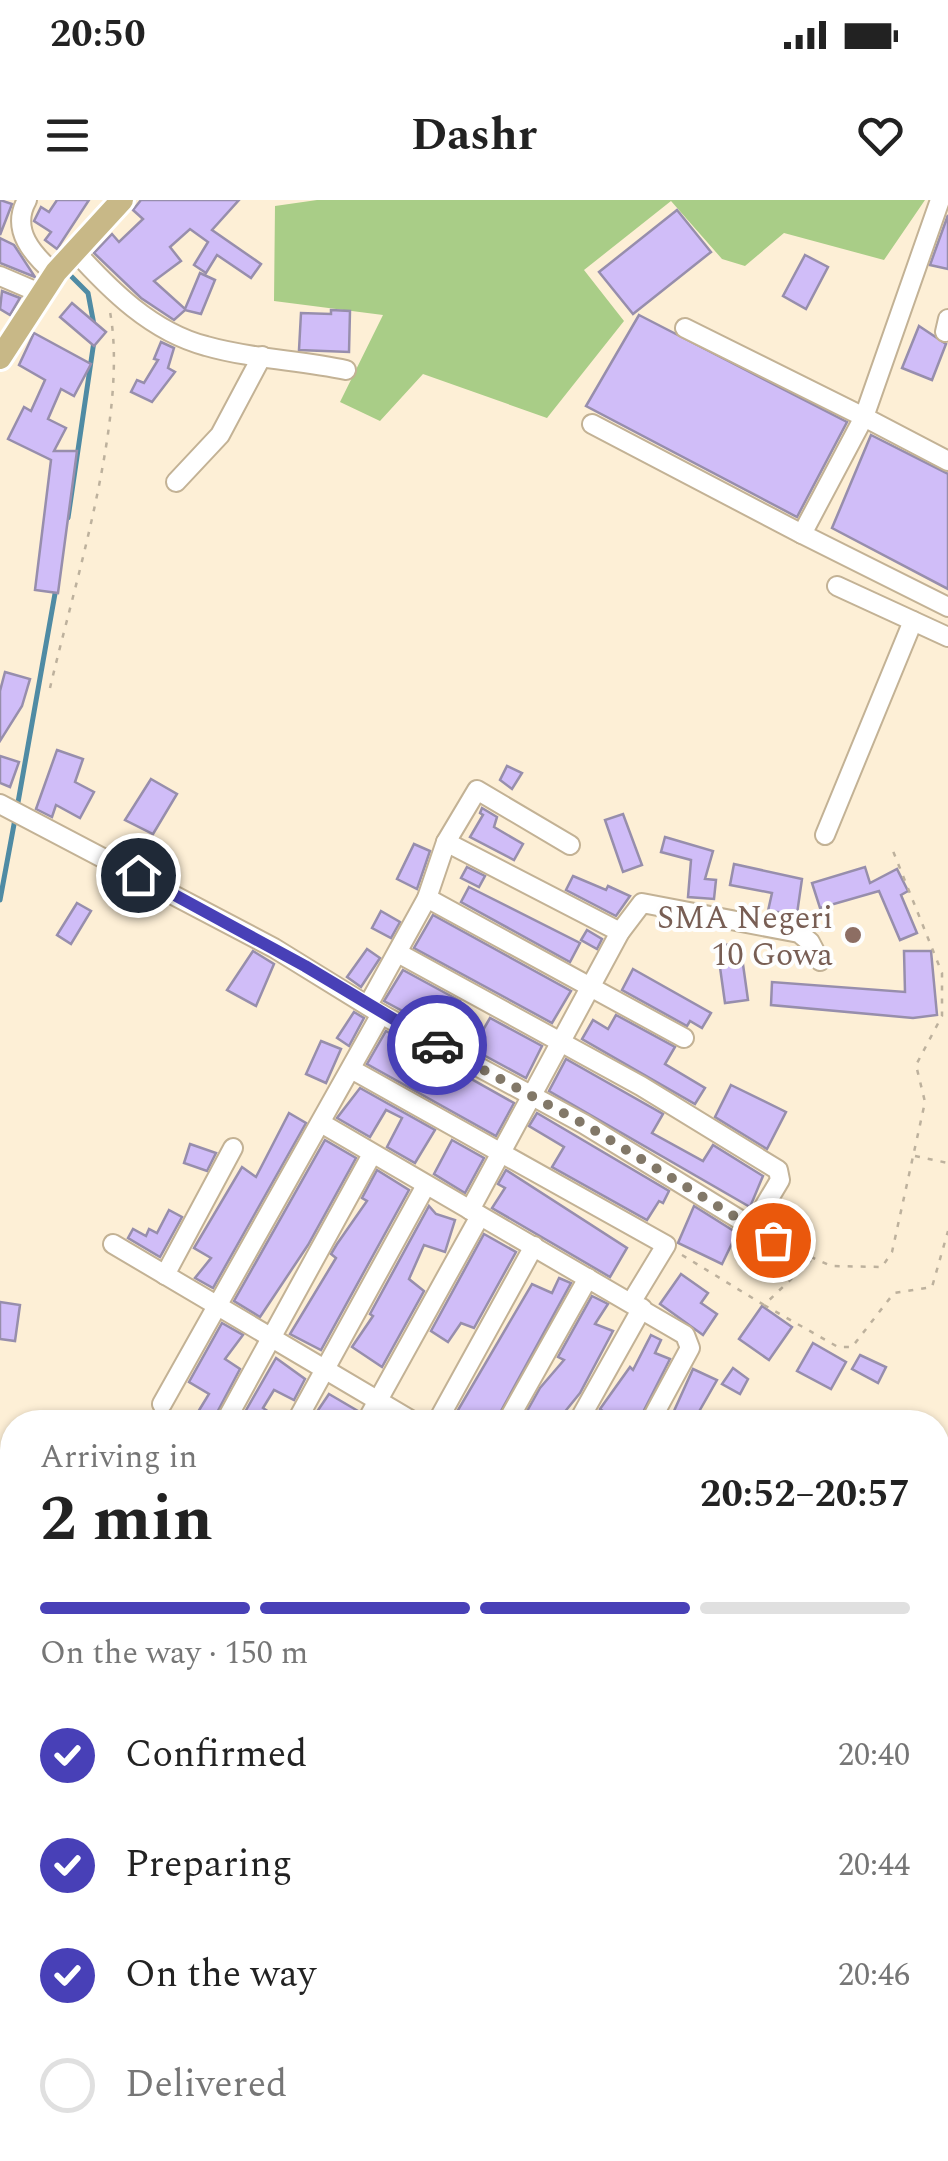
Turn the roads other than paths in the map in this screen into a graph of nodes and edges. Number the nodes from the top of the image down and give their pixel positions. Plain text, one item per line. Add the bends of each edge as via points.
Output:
1 (27, 200) edge
2 (122, 200) edge
3 (940, 200) edge
4 (59, 269) junction
5 (0, 276) edge
6 (685, 328) dead end
7 (262, 356) junction
8 (0, 358) edge
9 (346, 370) dead end
10 (864, 417) junction
11 (592, 424) dead end
12 (948, 461) edge
13 (176, 482) dead end
14 (802, 534) junction
15 (837, 586) dead end
16 (948, 607) edge
17 (913, 621) junction
18 (948, 637) edge
19 (0, 804) edge
20 (826, 834) dead end
21 (446, 842) junction
22 (570, 845) dead end
23 (427, 898) junction
24 (620, 932) junction
25 (398, 953) junction
26 (820, 961) dead end
27 (592, 985) junction
28 (374, 1010) junction
29 (684, 1038) dead end
30 (559, 1041) junction
31 (351, 1069) junction
32 (530, 1096) junction
33 (321, 1124) junction
34 (233, 1148) dead end
35 (500, 1152) junction
36 (371, 1156) junction
37 (425, 1187) junction
38 (475, 1213) junction
39 (752, 1227) junction
40 (773, 1240) road end
41 (114, 1244) dead end
42 (534, 1246) junction
43 (166, 1274) junction
44 (588, 1278) junction
45 (637, 1304) junction
46 (220, 1306) junction
47 (273, 1336) junction
48 (325, 1368) junction
49 (378, 1401) junction
50 (162, 1404) dead end
51 (232, 1410) edge
52 (302, 1410) edge
53 (373, 1410) edge
54 (393, 1410) edge
55 (444, 1410) edge
56 (514, 1410) edge
57 (584, 1410) edge
58 (656, 1410) edge

1 - 4 street via 22,232 33,255
2 - 4 main road
3 - 10 street
4 - 5 street
4 - 7 street via 104,284 176,335
4 - 8 main road
6 - 10 street
7 - 9 street
7 - 13 street via 220,435
10 - 12 street
10 - 14 street
11 - 14 street
14 - 16 street
15 - 17 street
17 - 18 street
17 - 20 street
19 - 28 street via 290,957
21 - 22 street via 479,790
21 - 23 street
21 - 24 street
23 - 25 street
23 - 27 street
24 - 26 street via 634,908 649,901 799,933
24 - 27 street
25 - 28 street
25 - 30 street
27 - 29 street
27 - 30 street
28 - 31 street
28 - 32 street
30 - 32 street
30 - 39 street via 778,1170 780,1180
31 - 33 street
31 - 35 street
32 - 35 street
32 - 39 street
33 - 36 street
33 - 46 street
34 - 43 street
35 - 38 street
35 - 45 street via 666,1245
36 - 37 street
36 - 47 street
37 - 38 street
37 - 48 street
38 - 42 street
38 - 49 street
39 - 40 street
41 - 43 street
42 - 44 street
42 - 55 street
43 - 46 street
44 - 45 street
44 - 56 street
45 - 57 street
45 - 58 street via 690,1342
46 - 47 street
46 - 50 street
47 - 48 street
47 - 51 street
48 - 49 street
48 - 52 street
49 - 53 street
49 - 54 street

